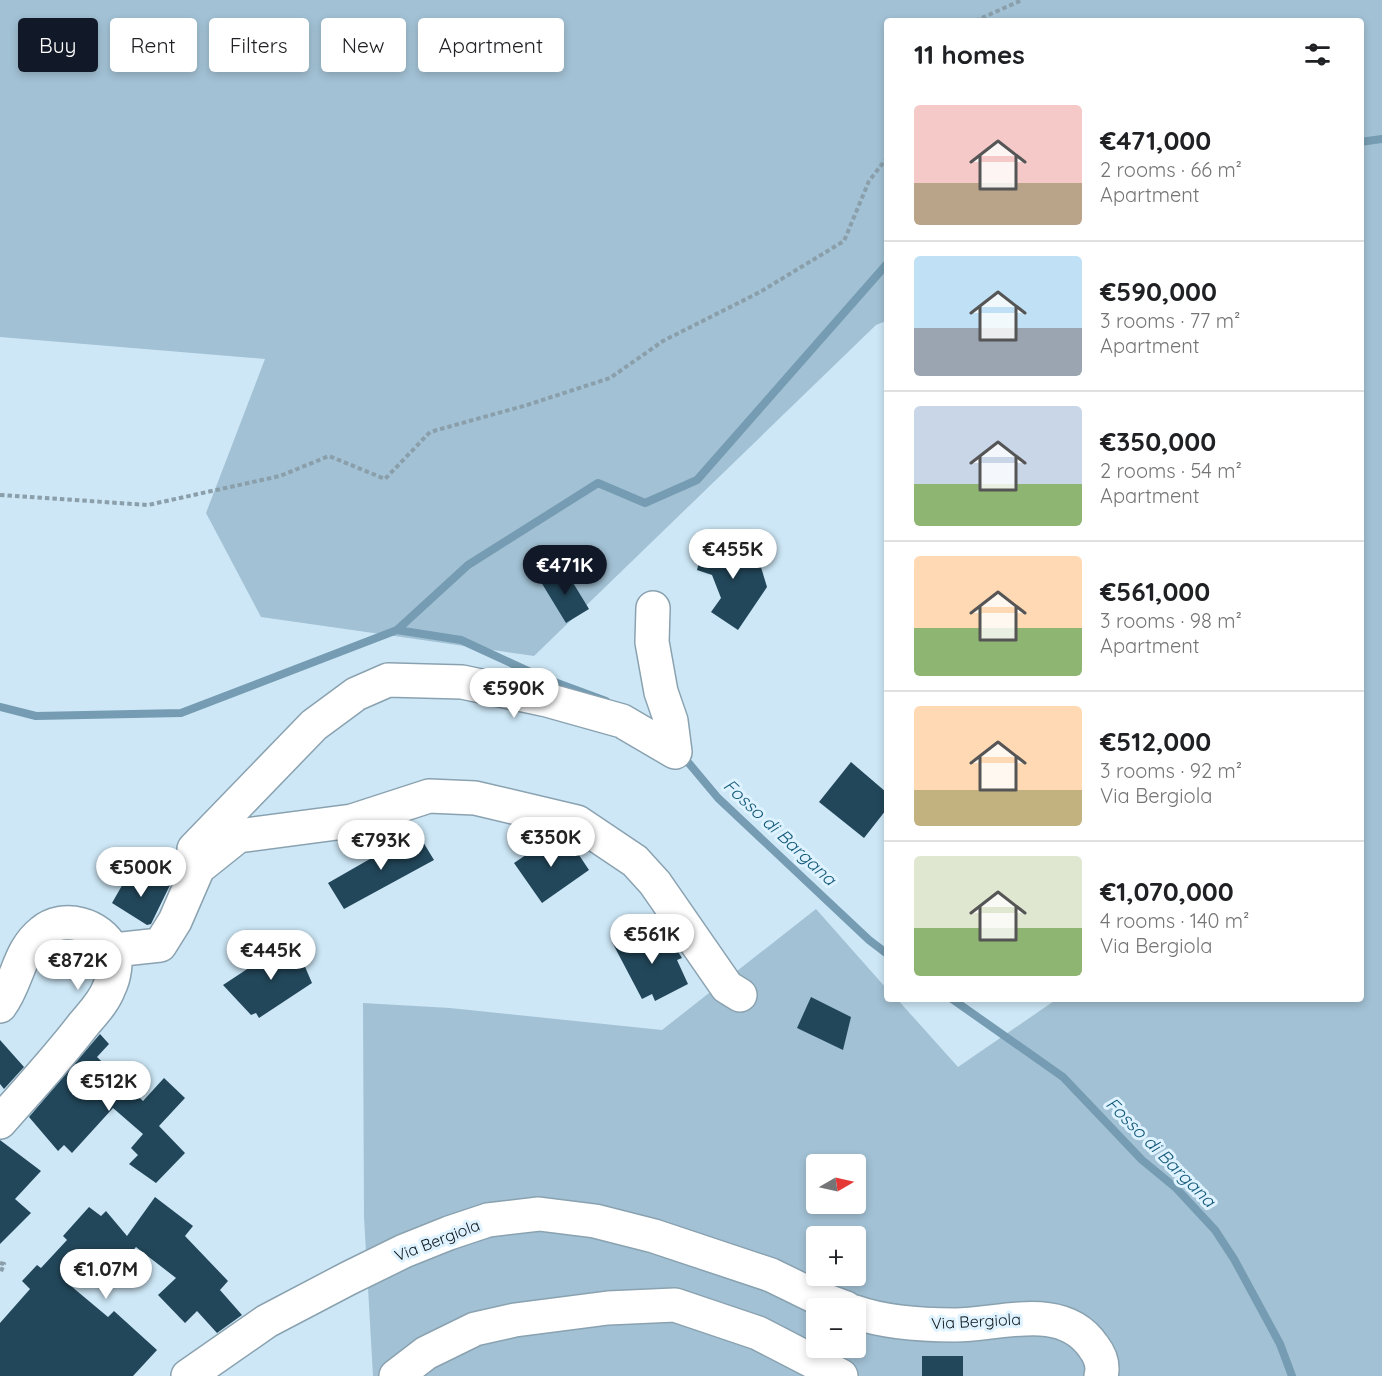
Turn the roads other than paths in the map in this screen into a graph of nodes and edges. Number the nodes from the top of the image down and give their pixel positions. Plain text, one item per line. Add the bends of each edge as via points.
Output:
1 (653, 608) dead end
2 (198, 868) junction
3 (114, 950) junction
4 (740, 995) dead end
5 (0, 1006) edge
6 (0, 1122) edge
7 (819, 1298) edge
8 (866, 1315) edge
9 (188, 1376) edge
10 (396, 1376) edge
11 (841, 1376) edge
12 (1101, 1376) edge

1 - 2 street via 652,642 675,752 622,721 547,700 462,682 388,680 356,693 314,725 194,850
2 - 3 street via 160,945
2 - 4 street via 238,836 352,821 429,796 475,798 577,822 636,861 656,883 727,987
3 - 5 street via 85,925 50,926 32,940
3 - 6 street via 114,975 101,1004
7 - 9 street, Via Bergiola via 771,1275 664,1239 595,1221 539,1214 488,1220 404,1251 267,1321
8 - 12 street, Via Bergiola via 921,1324 958,1325 1028,1318 1058,1322 1081,1331 1098,1352
10 - 11 street via 426,1353 475,1329 608,1308 675,1305 758,1333

